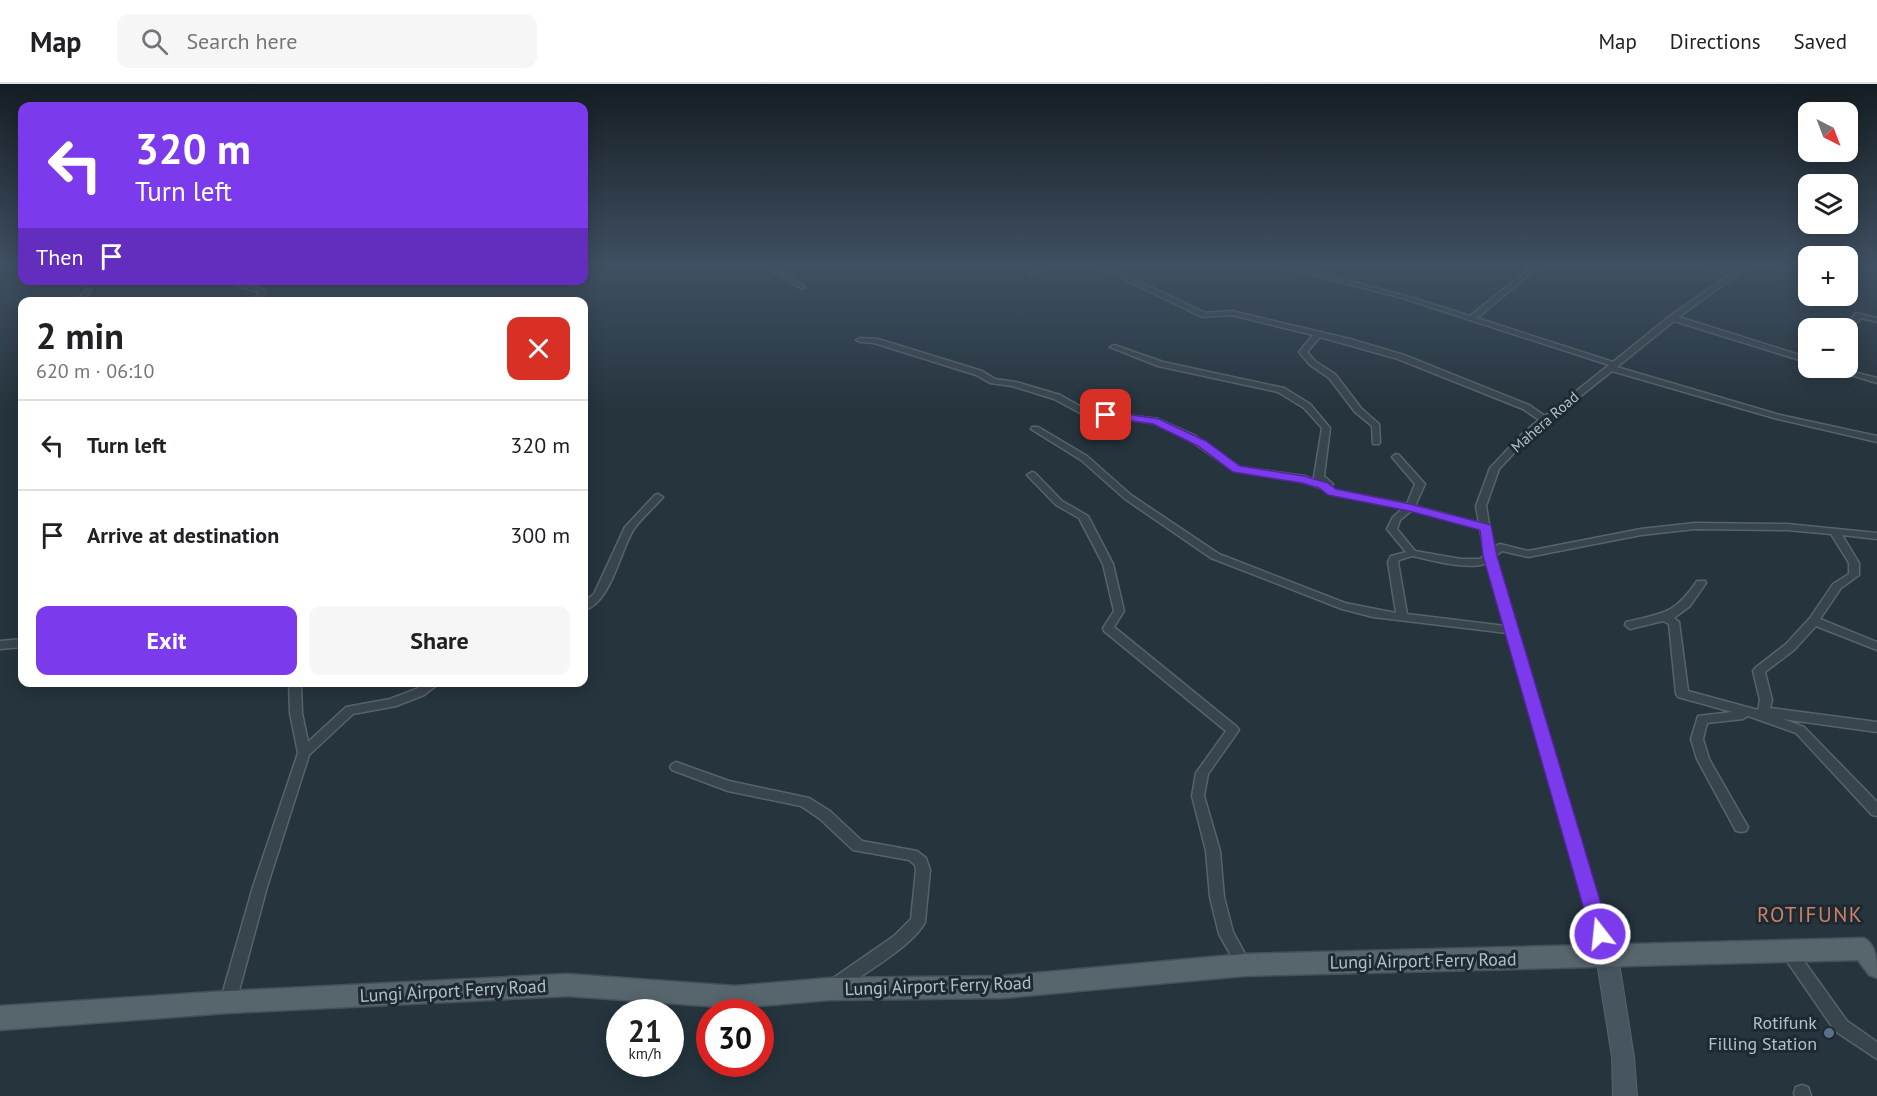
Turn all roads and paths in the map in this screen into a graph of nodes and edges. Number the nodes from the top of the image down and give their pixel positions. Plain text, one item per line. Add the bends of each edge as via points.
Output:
1 (1237, 314) edge
2 (1456, 314) edge
3 (1477, 314) edge
4 (1678, 314) edge
5 (1673, 318) junction
6 (1856, 318) edge
7 (1471, 319) junction
8 (1877, 320) edge
9 (1317, 335) junction
10 (860, 340) dead end
11 (1114, 347) dead end
12 (1798, 358) edge
13 (1614, 366) junction
14 (1858, 376) edge
15 (1877, 381) edge
16 (1545, 420) junction
17 (1035, 429) dead end
18 (1877, 439) edge
19 (1376, 442) dead end
20 (1396, 457) dead end
21 (1032, 476) dead end
22 (1356, 496) junction
23 (658, 497) dead end
24 (1377, 502) junction
25 (1410, 507) junction
26 (1396, 519) junction
27 (1486, 528) junction
28 (1834, 531) junction
29 (1877, 536) edge
30 (1412, 553) junction
31 (1490, 556) junction
32 (1701, 582) dead end
33 (588, 604) edge
34 (1402, 617) junction
35 (1665, 618) junction
36 (1814, 621) junction
37 (1630, 625) dead end
38 (1511, 630) junction
39 (18, 643) edge
40 (0, 645) edge
41 (1877, 646) edge
42 (295, 687) edge
43 (428, 687) edge
44 (1760, 713) junction
45 (1877, 728) edge
46 (304, 753) junction
47 (676, 767) dead end
48 (1877, 810) edge
49 (1741, 827) dead end
50 (1789, 952) junction
51 (1872, 955) edge
52 (1607, 956) junction
53 (1244, 965) junction
54 (829, 989) junction
55 (228, 1002) junction
56 (0, 1018) edge
57 (1877, 1050) edge
58 (1625, 1096) edge

1 - 9 street
2 - 7 street
3 - 7 street
4 - 5 street, Mahera Road
5 - 12 street
5 - 13 street, Mahera Road
6 - 8 street via 1859,315
7 - 13 street
9 - 16 street via 1401,357 1526,407
9 - 19 street via 1303,352 1310,363 1340,385 1376,426
10 - 22 street via 875,341 970,370 993,381 1042,392 1085,412 1155,421 1191,437 1237,469 1304,479 1332,492
11 - 22 street via 1171,366 1281,390 1307,406 1327,434 1318,477 1335,490
13 - 16 street, Mahera Road
13 - 18 street via 1771,415
14 - 15 street
16 - 27 street, Mahera Road via 1495,468 1481,506
17 - 34 street via 1084,458 1128,496 1215,556 1342,606
20 - 25 street via 1420,484
21 - 53 street via 1059,503 1083,516 1108,564 1119,611 1108,628 1233,730 1202,773 1198,796 1213,851 1217,897 1226,934
22 - 24 street
23 - 33 street via 630,527 598,596
24 - 25 street
24 - 26 street
25 - 26 street
25 - 27 street
26 - 30 street via 1392,529
27 - 31 street, Mahera Road
28 - 29 street
28 - 31 street via 1787,526 1695,526 1641,532 1528,554 1500,547
28 - 36 street via 1854,563 1854,575 1837,586
30 - 31 street via 1461,562 1482,561
30 - 34 street via 1393,562
31 - 38 street, Mahera Road
32 - 35 street via 1682,609
34 - 38 street
35 - 37 street
35 - 44 street via 1674,622 1682,694
36 - 41 street
36 - 44 street via 1790,647 1759,671 1766,700
38 - 52 street, Mahera Road
39 - 40 street
42 - 46 street
43 - 46 street via 392,703 350,710
44 - 45 street
44 - 48 street via 1800,730
44 - 49 street via 1702,719 1696,739
46 - 55 street
47 - 54 street via 728,786 804,802 825,815 858,846 912,855 921,862 918,921 899,941
50 - 51 main road, Lungi Airport Ferry Road
50 - 52 main road, Lungi Airport Ferry Road
50 - 57 street via 1841,1026
52 - 53 main road, Lungi Airport Ferry Road
52 - 58 street
53 - 54 main road, Lungi Airport Ferry Road via 1003,987
54 - 55 main road, Lungi Airport Ferry Road via 735,997 568,985
55 - 56 main road, Lungi Airport Ferry Road

